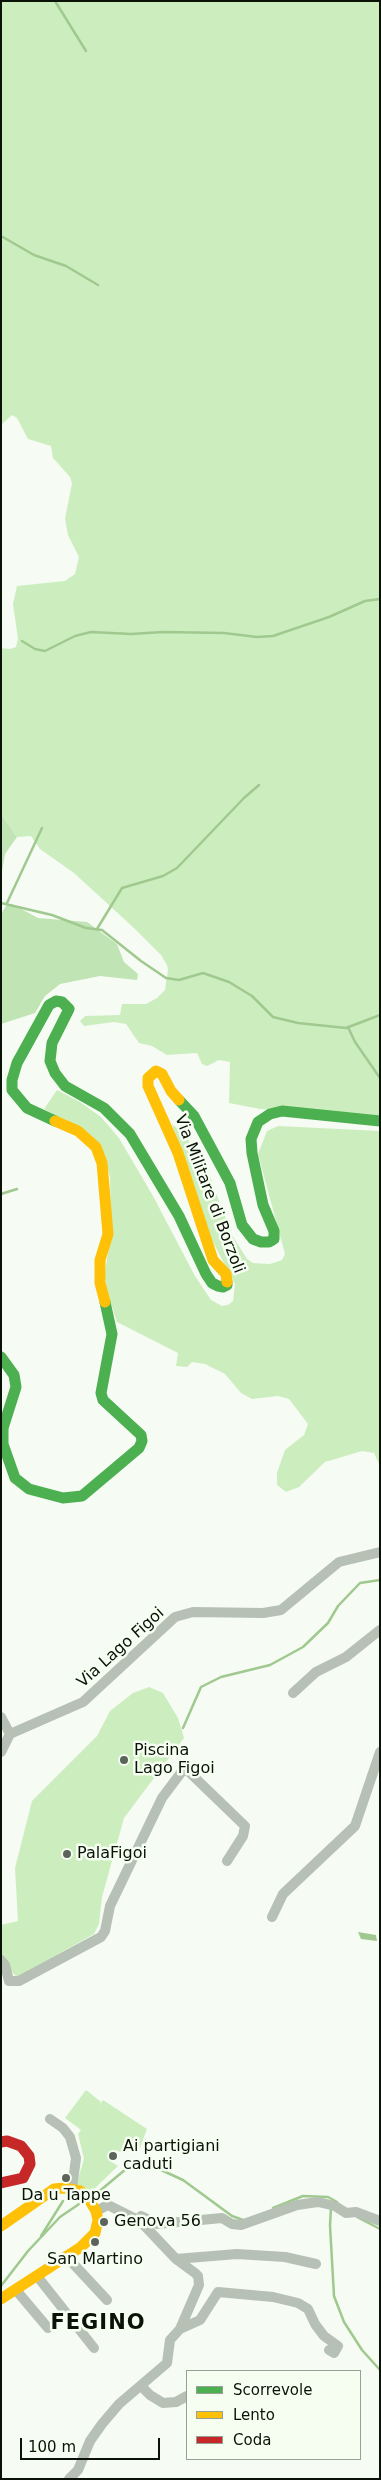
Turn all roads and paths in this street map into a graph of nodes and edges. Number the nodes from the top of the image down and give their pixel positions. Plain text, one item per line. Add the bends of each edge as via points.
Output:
1 (380, 1121) edge
2 (1, 1357) edge
3 (380, 1552) edge
4 (380, 1630) edge
5 (293, 1693) dead end
6 (1, 1717) edge
7 (10, 1734) junction
8 (1, 1752) edge
9 (380, 1752) edge
10 (227, 1861) dead end
11 (272, 1917) dead end
12 (1, 1960) edge
13 (50, 2119) dead end
14 (1, 2142) edge
15 (1, 2183) edge
16 (72, 2189) junction
17 (108, 2205) junction
18 (96, 2211) junction
19 (380, 2221) edge
20 (1, 2226) edge
21 (66, 2256) junction
22 (176, 2259) junction
23 (316, 2264) dead end
24 (37, 2276) junction
25 (16, 2290) junction
26 (1, 2299) edge
27 (107, 2300) dead end
28 (48, 2328) dead end
29 (180, 2330) junction
30 (94, 2348) dead end
31 (329, 2350) dead end
32 (141, 2386) junction
33 (186, 2397) edge
34 (69, 2479) edge

1 - 2 street, Via Militare di Borzoli via 282,1111 258,1122 251,1139 252,1153 263,1205 274,1231 274,1239 261,1242 253,1239 242,1225 230,1183 194,1116 171,1091 162,1074 156,1071 148,1078 148,1086 178,1153 213,1260 226,1274 227,1285 218,1286 206,1274 179,1216 130,1134 104,1108 65,1086 55,1073 50,1061 52,1043 69,1009 62,1002 49,1004 17,1063 12,1090 27,1108 78,1131 96,1147 102,1163 108,1234 100,1260 100,1284 112,1334 101,1393 103,1400 141,1435 139,1448 82,1496 63,1498 29,1489 15,1478 3,1444 3,1428 16,1387 14,1375
3 - 7 street, Via Lago Figoi via 339,1562 281,1610 193,1612 175,1618 83,1702
4 - 5 street via 346,1657 316,1672
6 - 7 street
7 - 8 street
9 - 11 street via 355,1826 283,1894
10 - 12 street via 243,1836 245,1826 188,1770 183,1770 162,1798 110,1906 106,1931 101,1937 19,1981 9,1981 6,1965
13 - 16 street via 64,2128 70,2137 76,2158
14 - 15 street via 21,2146 29,2156 30,2164 23,2178
16 - 18 street via 87,2196
16 - 20 street via 54,2189
17 - 18 street
17 - 19 street via 120,2203 151,2221 163,2224 222,2218 242,2225 310,2202 336,2206
17 - 22 street via 149,2228
18 - 21 street via 95,2233
21 - 24 street
21 - 27 street
22 - 23 street via 236,2254 285,2257
22 - 29 street via 199,2280
24 - 25 street
24 - 30 street
25 - 26 street
25 - 28 street
29 - 31 street via 200,2320 218,2292 273,2297 293,2301 308,2309 314,2324 338,2346 334,2353
29 - 32 street via 170,2340 167,2363
32 - 33 street via 163,2403 176,2402
32 - 34 street via 119,2404 95,2432 80,2466

